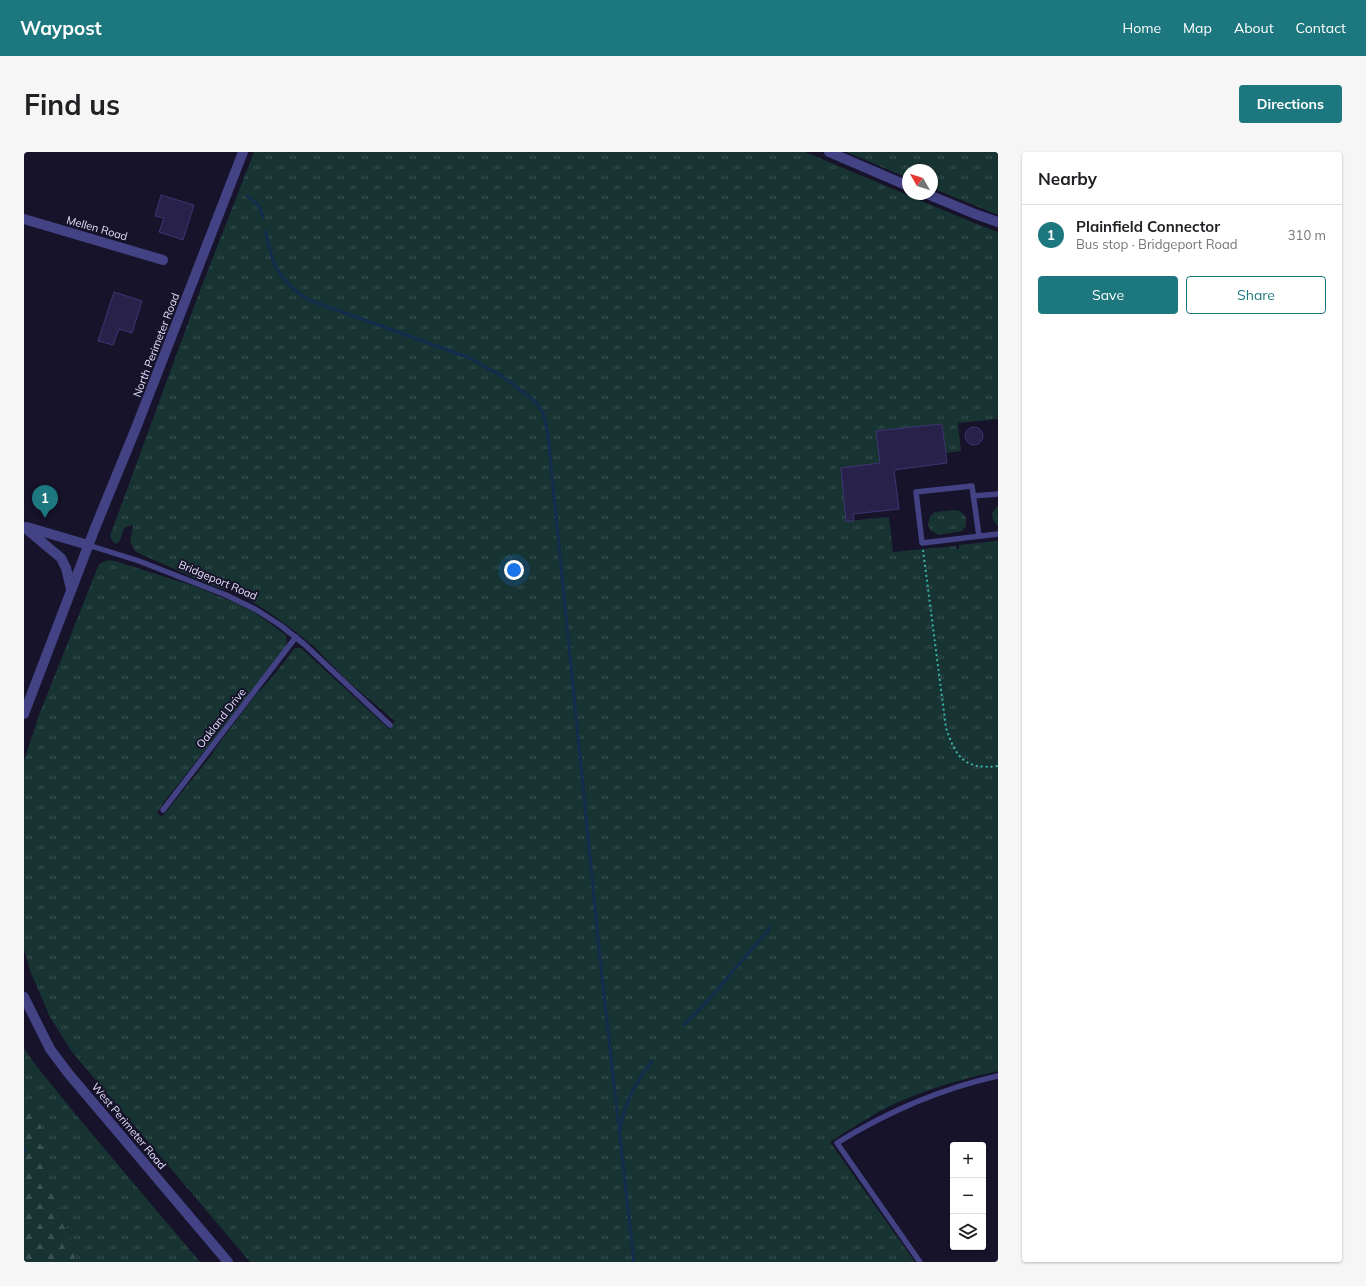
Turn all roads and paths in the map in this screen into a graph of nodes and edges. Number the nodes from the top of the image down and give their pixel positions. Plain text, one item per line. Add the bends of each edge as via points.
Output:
1 (243, 152) edge
2 (829, 152) edge
3 (902, 183) edge
4 (938, 199) edge
5 (24, 219) edge
6 (998, 222) edge
7 (163, 260) dead end
8 (998, 494) edge
9 (973, 496) junction
10 (24, 526) edge
11 (998, 534) edge
12 (979, 536) junction
13 (88, 545) junction
14 (922, 546) junction
15 (71, 590) junction
16 (296, 637) junction
17 (24, 714) edge
18 (390, 725) dead end
19 (998, 766) edge
20 (163, 810) dead end
21 (24, 997) edge
22 (998, 1076) edge
23 (228, 1262) edge
24 (920, 1262) edge

1 - 13 street, North Perimeter Road
2 - 3 street
4 - 6 street
5 - 7 street, Mellen Road
8 - 9 lane
9 - 12 lane
9 - 14 lane via 972,486 916,492
10 - 13 street, Bridgeport Road
10 - 15 street via 61,558
11 - 12 lane
12 - 14 lane
13 - 15 street
13 - 16 lane, Bridgeport Road via 139,561 235,598 270,618
14 - 19 path via 946,728 956,752 964,761 975,766
15 - 17 street
16 - 18 lane, Bridgeport Road
16 - 20 lane, Oakland Drive
21 - 23 street, West Perimeter Road via 50,1049 68,1073
22 - 24 lane via 943,1091 911,1104 876,1120 837,1144

